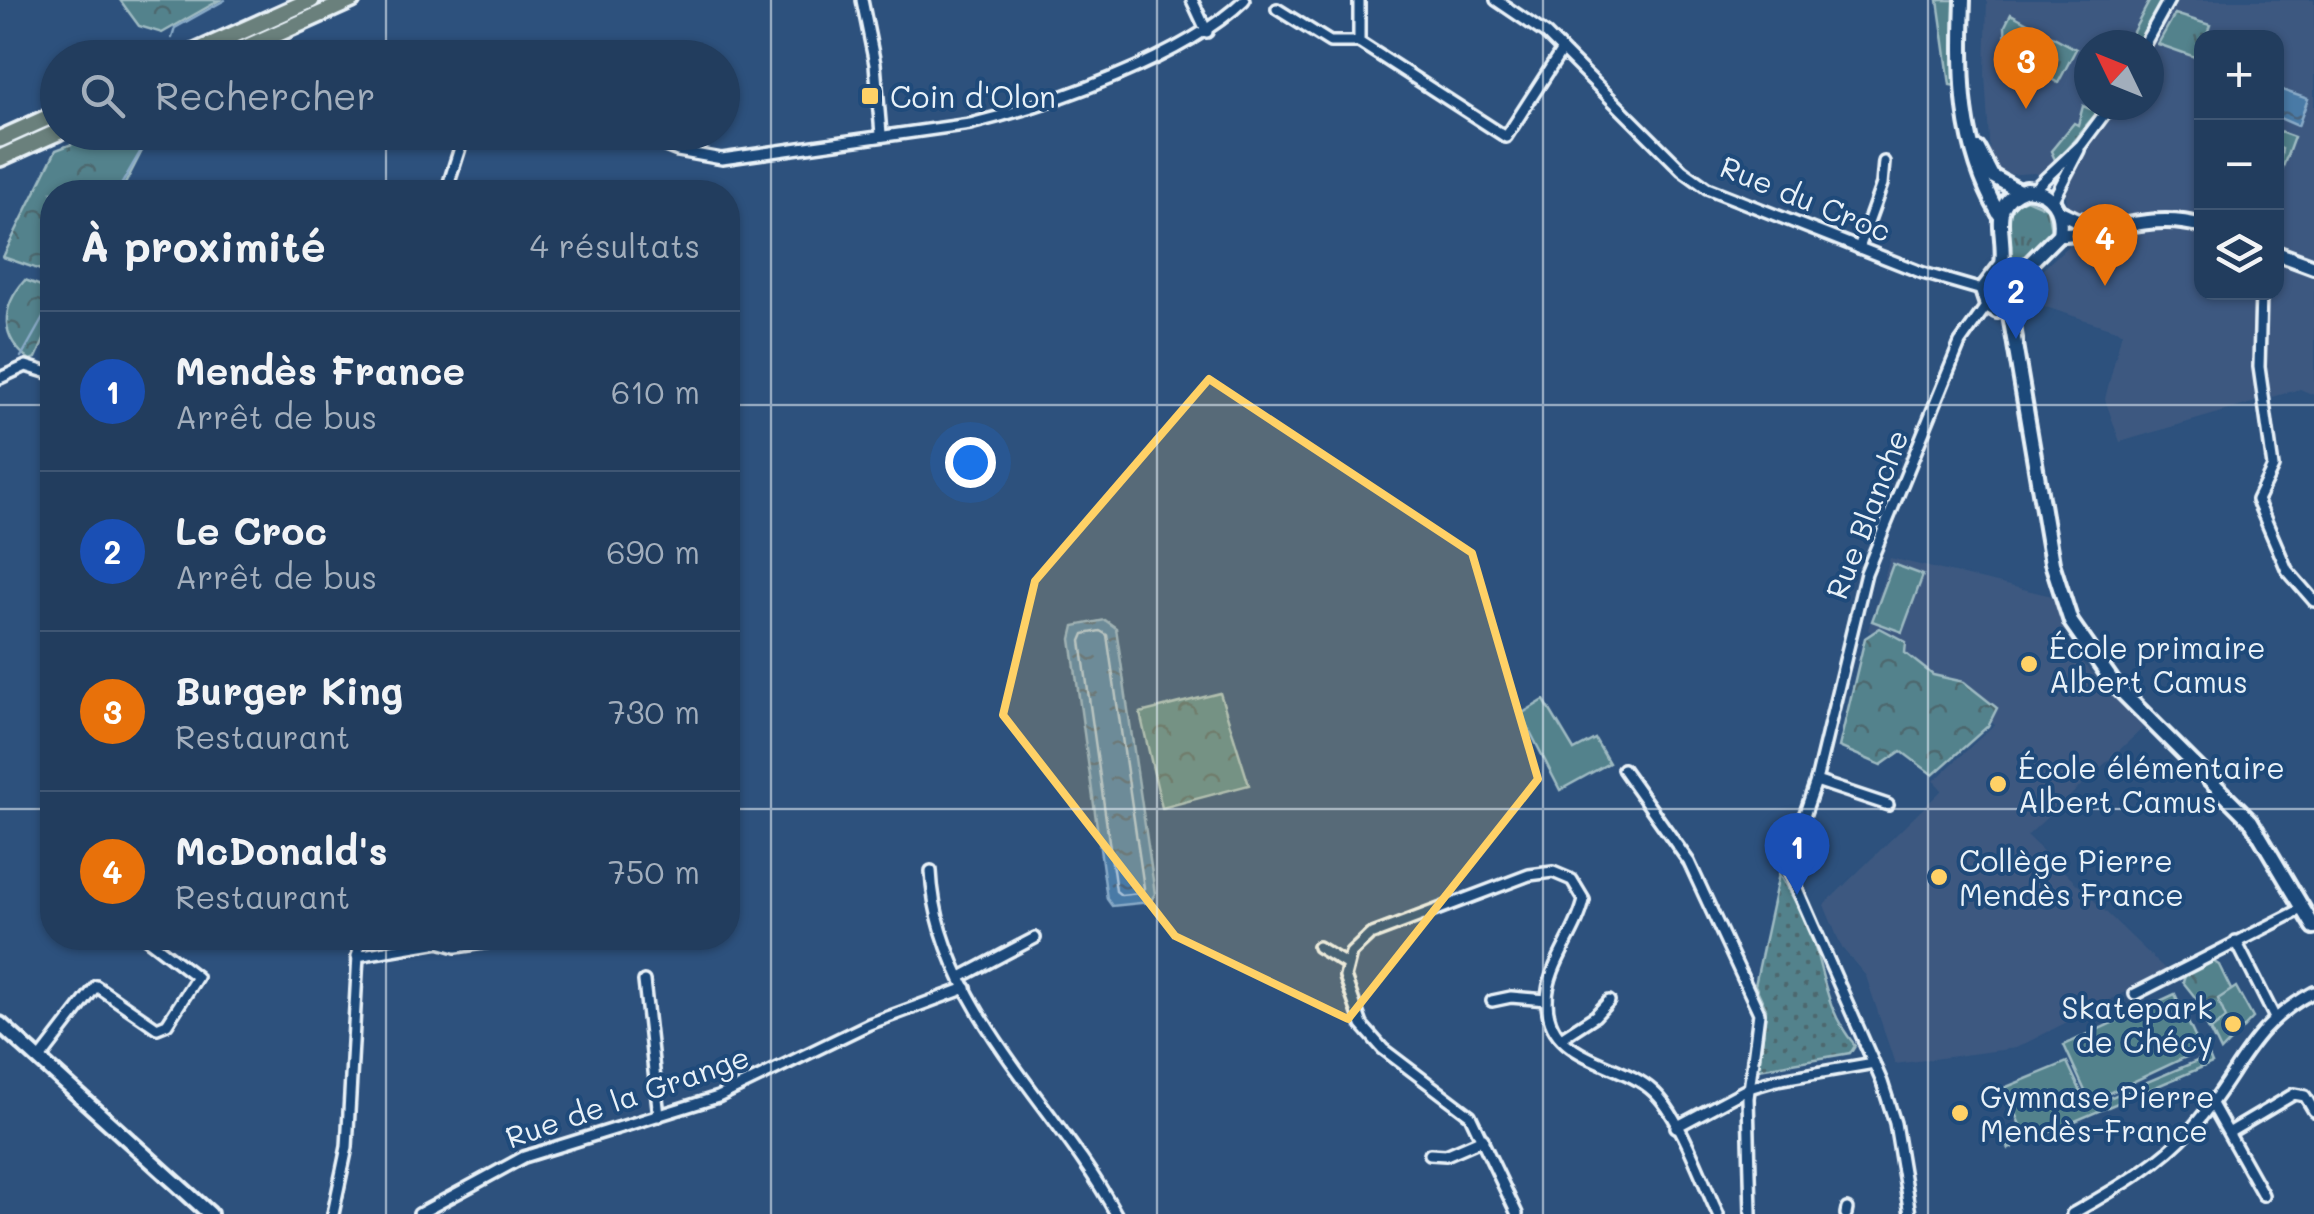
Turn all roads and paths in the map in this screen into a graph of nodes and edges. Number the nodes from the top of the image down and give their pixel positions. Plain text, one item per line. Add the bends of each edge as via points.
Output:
1 (311, 0) edge
2 (352, 0) edge
3 (862, 0) edge
4 (1192, 0) edge
5 (1244, 0) edge
6 (1359, 0) edge
7 (1496, 0) edge
8 (1966, 0) edge
9 (2169, 0) edge
10 (1277, 9) dead end
11 (2152, 30) edge
12 (1207, 32) junction
13 (222, 40) edge
14 (263, 40) edge
15 (1359, 42) junction
16 (1562, 50) junction
17 (2099, 120) edge
18 (40, 122) edge
19 (881, 134) junction
20 (0, 139) edge
21 (40, 140) edge
22 (2081, 145) junction
23 (459, 150) edge
24 (673, 150) edge
25 (0, 158) edge
26 (1884, 162) dead end
27 (450, 180) edge
28 (2034, 189) junction
29 (2018, 192) junction
30 (2056, 206) junction
31 (1999, 214) junction
32 (2117, 224) junction
33 (2194, 224) edge
34 (2059, 234) junction
35 (1860, 248) junction
36 (2284, 256) edge
37 (2314, 267) edge
38 (1982, 290) junction
39 (2261, 300) edge
40 (1987, 306) junction
41 (2008, 308) junction
42 (40, 370) edge
43 (0, 378) edge
44 (2314, 601) edge
45 (1623, 769) dead end
46 (1816, 781) junction
47 (1888, 805) dead end
48 (931, 871) dead end
49 (2304, 908) junction
50 (2314, 927) edge
51 (1035, 938) dead end
52 (2236, 941) junction
53 (1318, 946) dead end
54 (162, 950) edge
55 (358, 950) edge
56 (392, 950) edge
57 (357, 956) junction
58 (1346, 964) junction
59 (961, 977) junction
60 (644, 980) dead end
61 (966, 988) junction
62 (2314, 992) edge
63 (2135, 994) dead end
64 (1547, 1000) junction
65 (1492, 1001) dead end
66 (1610, 1001) dead end
67 (2274, 1016) junction
68 (0, 1024) edge
69 (1560, 1038) junction
70 (40, 1058) junction
71 (1874, 1062) junction
72 (1749, 1088) junction
73 (2212, 1104) junction
74 (2314, 1111) edge
75 (660, 1116) junction
76 (1676, 1127) junction
77 (2230, 1132) junction
78 (1483, 1139) junction
79 (1430, 1154) dead end
80 (2264, 1195) dead end
81 (210, 1214) edge
82 (333, 1214) edge
83 (420, 1214) edge
84 (1116, 1214) edge
85 (1517, 1214) edge
86 (1718, 1214) edge
87 (1750, 1214) edge
88 (1910, 1214) edge
89 (2072, 1214) edge

1 - 13 highway
2 - 14 highway
3 - 19 street
4 - 12 street
5 - 12 street
6 - 15 street
7 - 16 street, Rue du Croc
8 - 29 street via 1979,152 1992,176
8 - 31 street via 1968,138
9 - 11 street
10 - 15 street via 1330,42
12 - 19 street via 1003,116
15 - 16 street via 1506,138
16 - 35 street, Rue du Croc via 1707,188
17 - 22 street
18 - 20 highway
19 - 24 street via 722,159
21 - 25 highway
22 - 28 street
22 - 30 street
23 - 27 street
26 - 35 street
28 - 29 street
28 - 30 street
29 - 31 street
30 - 32 street via 2077,220
30 - 34 street
31 - 38 street via 2002,264
32 - 33 street via 2169,219
32 - 34 street
34 - 41 street via 2029,261 2018,299
35 - 38 street, Rue du Croc
36 - 37 street
38 - 40 street
39 - 44 street via 2259,367 2272,466 2257,500 2287,570
40 - 41 street
40 - 46 street, Rue Blanche via 1960,343 1866,573
41 - 49 street via 2052,563 2071,622 2115,685 2251,821
42 - 43 street via 26,366
45 - 72 street via 1689,862 1759,1012
46 - 47 street
46 - 71 street, Rue Blanche via 1787,866
48 - 59 street via 936,916
49 - 50 street
49 - 52 street
51 - 59 street
52 - 63 street
52 - 67 street
53 - 58 street
54 - 70 street via 197,977 168,1024 157,1028 96,986
55 - 57 street
56 - 57 street
57 - 82 street via 347,1147
58 - 64 street via 1370,934 1553,872 1578,884 1584,900
58 - 78 street via 1346,987 1370,1036 1461,1106
59 - 61 street
60 - 75 street
61 - 75 street, Rue de la Grange via 869,1024 735,1091
61 - 84 street
62 - 67 street
64 - 65 street
64 - 69 street
66 - 69 street
67 - 73 street
68 - 70 street
69 - 76 street via 1655,1092
70 - 81 street
71 - 72 street
71 - 88 street via 1894,1123
72 - 76 street
72 - 87 street
73 - 77 street
73 - 89 street via 2160,1158
74 - 77 street via 2305,1096 2294,1094
75 - 83 street, Rue de la Grange via 524,1157
76 - 86 street
77 - 80 street
78 - 79 street via 1446,1155
78 - 85 street

